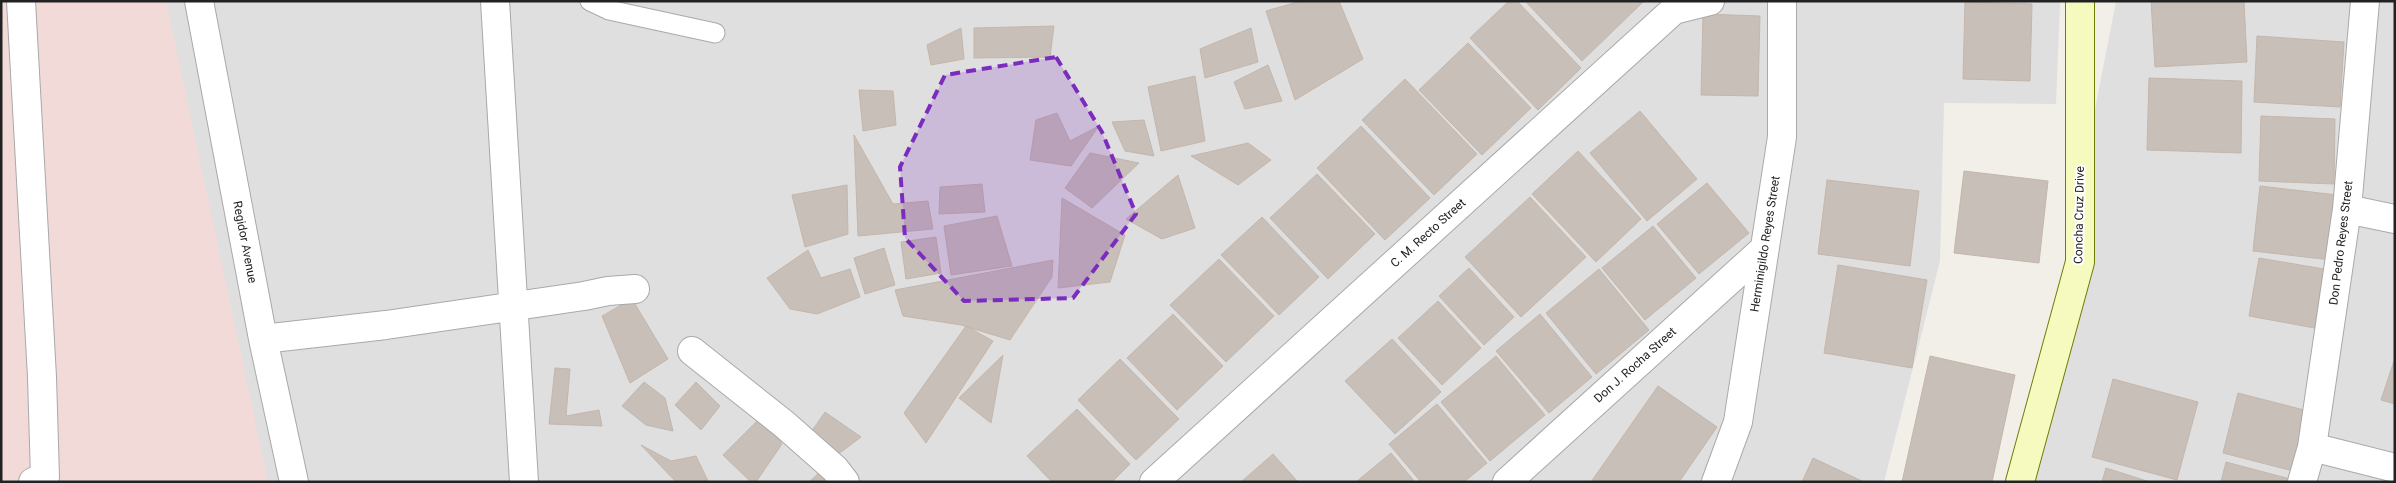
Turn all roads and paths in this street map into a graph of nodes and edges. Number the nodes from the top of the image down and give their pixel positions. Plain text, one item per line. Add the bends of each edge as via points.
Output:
1 (21, 1) edge
2 (199, 1) edge
3 (495, 1) edge
4 (590, 1) edge
5 (1710, 1) edge
6 (1782, 1) edge
7 (2080, 1) edge
8 (2365, 1) edge
9 (715, 33) dead end
10 (2347, 209) junction
11 (2395, 219) edge
12 (1764, 249) junction
13 (634, 289) dead end
14 (513, 307) junction
15 (263, 339) junction
16 (692, 351) dead end
17 (2312, 447) junction
18 (2395, 468) edge
19 (41, 480) edge
20 (294, 482) edge
21 (524, 482) edge
22 (846, 482) edge
23 (1154, 482) edge
24 (1506, 482) edge
25 (1716, 482) edge
26 (2020, 482) edge
27 (2302, 482) edge

1 - 19 street via 42,377
2 - 15 street, Regidor Avenue
3 - 14 street
4 - 9 lane via 609,10
5 - 23 street, C. M. Recto Street via 1674,10
6 - 12 street, Herminigildo Reyes Street via 1782,137
7 - 26 street, Concha Cruz Drive via 2080,262
8 - 10 street, Don Pedro Reyes Street
10 - 11 street
10 - 17 street, Don Pedro Reyes Street
12 - 24 street, Don J. Rocha Street
12 - 25 street, Herminigildo Reyes Street via 1738,422
13 - 14 street
14 - 15 street
14 - 21 street
15 - 20 street, Regidor Avenue
16 - 22 street via 784,424
17 - 18 street
17 - 27 street, Don Pedro Reyes Street

